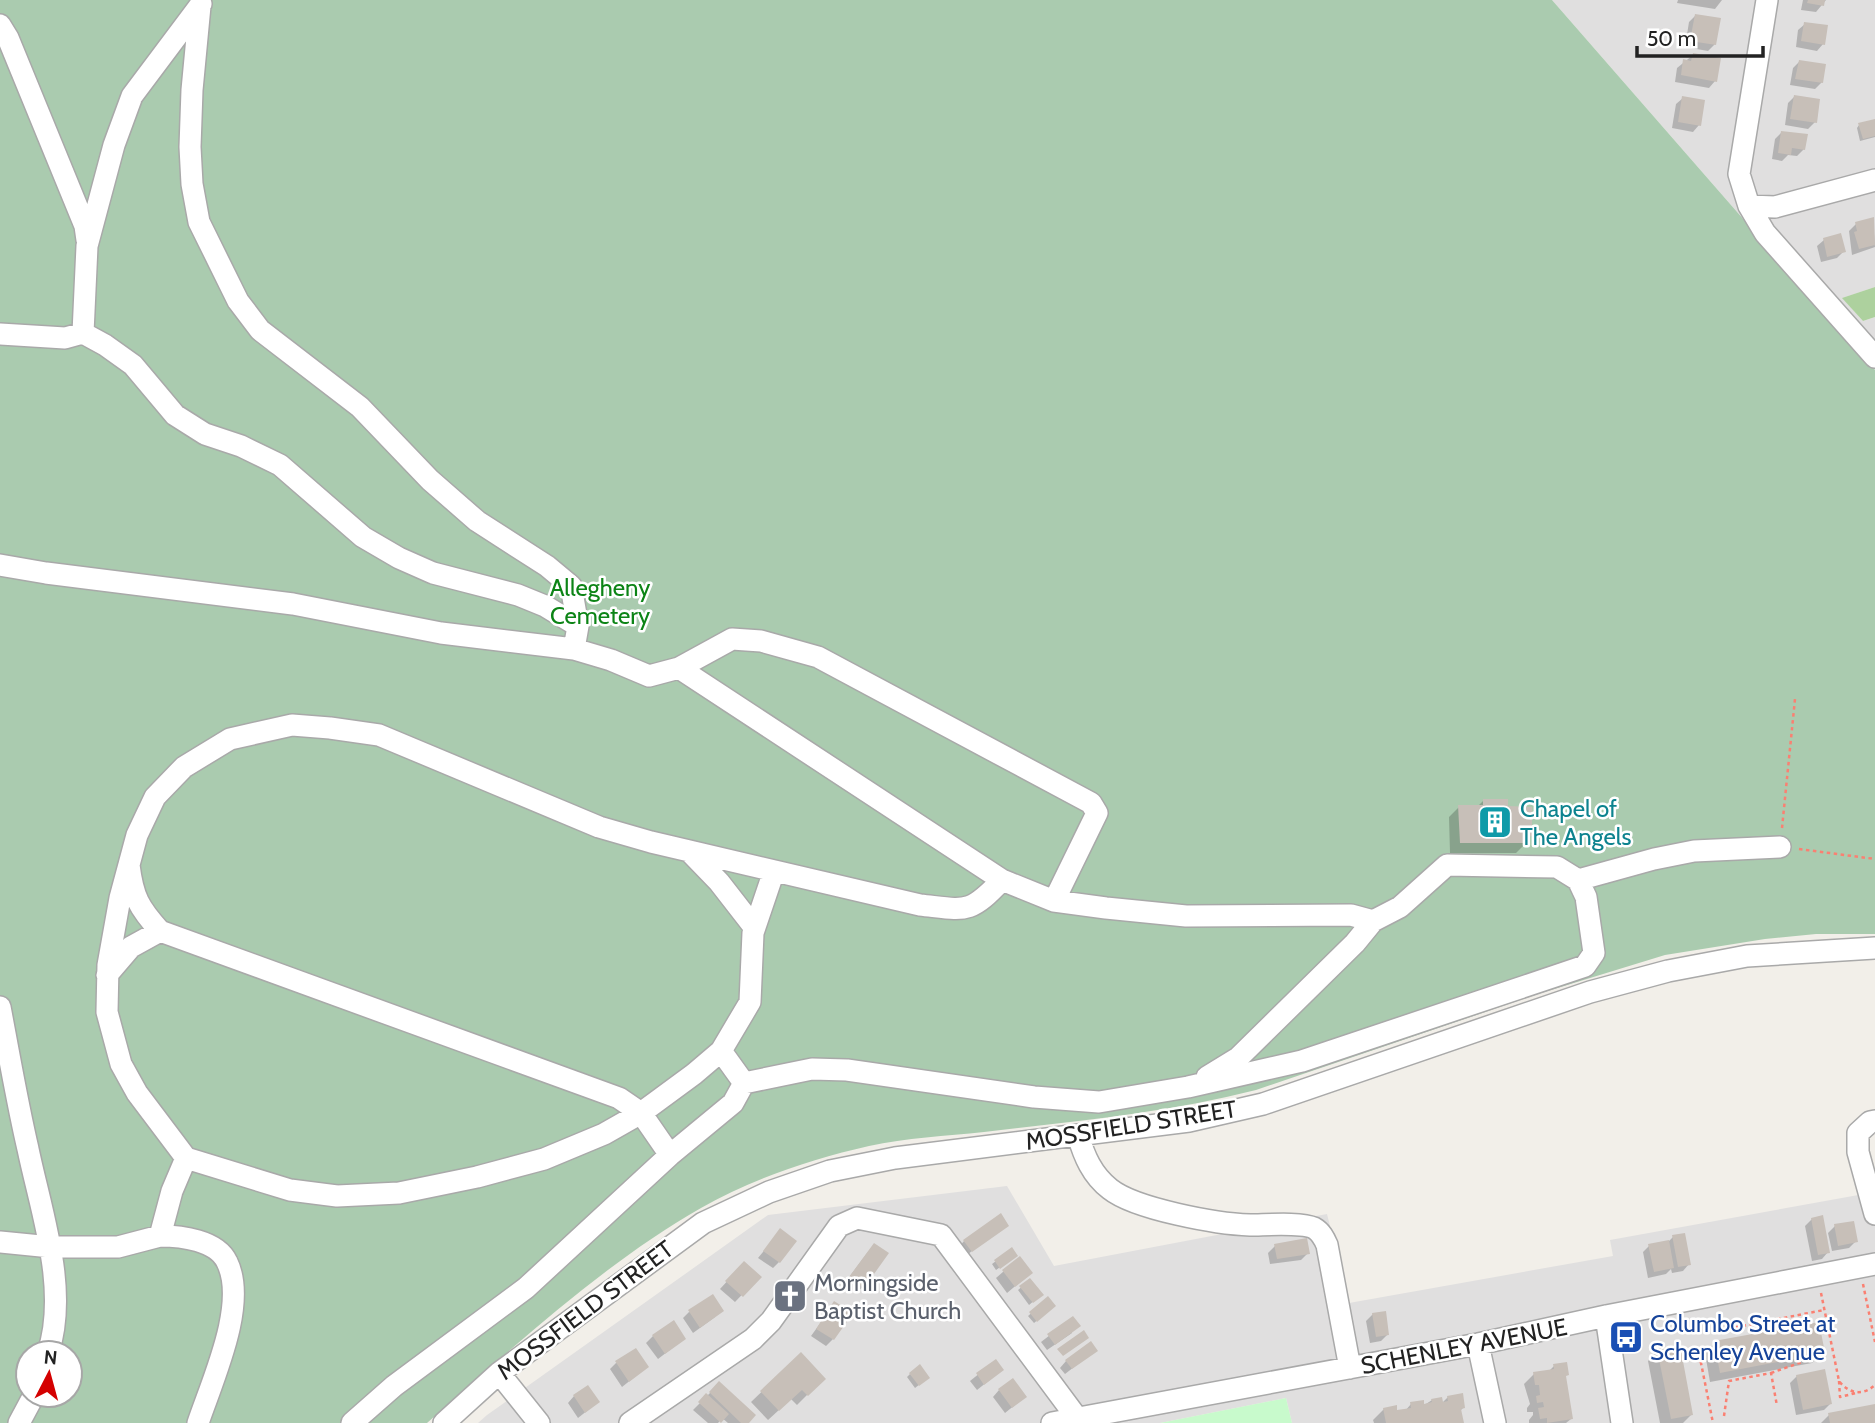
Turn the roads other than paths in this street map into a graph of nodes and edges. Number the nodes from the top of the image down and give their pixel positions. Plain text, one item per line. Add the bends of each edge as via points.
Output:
1 (1766, 0) edge
2 (202, 3) edge
3 (0, 25) edge
4 (1875, 180) edge
5 (1749, 206) junction
6 (87, 246) junction
7 (83, 333) junction
8 (0, 334) edge
9 (1875, 357) edge
10 (0, 565) edge
11 (578, 626) junction
12 (573, 649) junction
13 (679, 668) junction
14 (1780, 847) road end
15 (689, 851) junction
16 (130, 865) junction
17 (774, 871) junction
18 (1002, 880) junction
19 (1578, 880) junction
20 (1054, 901) junction
21 (1374, 920) junction
22 (754, 927) junction
23 (160, 931) junction
24 (1875, 948) edge
25 (107, 975) junction
26 (0, 1007) edge
27 (721, 1051) junction
28 (744, 1083) junction
29 (1175, 1089) junction
30 (640, 1113) junction
31 (1875, 1121) edge
32 (1078, 1135) junction
33 (670, 1155) junction
34 (186, 1158) junction
35 (1875, 1214) edge
36 (160, 1236) junction
37 (0, 1242) edge
38 (51, 1247) junction
39 (1869, 1272) edge
40 (1606, 1316) junction
41 (51, 1339) edge
42 (1478, 1344) junction
43 (1350, 1368) junction
44 (499, 1373) junction
45 (1077, 1418) junction
46 (198, 1423) edge
47 (352, 1423) edge
48 (444, 1423) edge
49 (539, 1423) edge
50 (630, 1423) edge
51 (1052, 1423) edge
52 (1494, 1423) edge
53 (1622, 1423) edge

1 - 5 street via 1739,174
2 - 6 street via 132,96
2 - 11 street via 191,102 192,184 199,222 238,301 260,330 360,408 477,521 571,586
3 - 6 street via 85,226
4 - 5 street via 1775,207
5 - 9 street via 1765,233
6 - 7 street
7 - 8 street via 65,338
7 - 11 street via 133,365 175,415 205,434 280,465 363,537 433,573 518,595
10 - 12 street via 293,604 441,633
11 - 12 street
12 - 13 street via 649,676
13 - 18 street
13 - 20 street via 732,639 761,641 818,657 1091,803 1097,813
14 - 19 street via 1694,851
15 - 16 street via 598,827 379,735 292,725 230,739 184,767 155,797 137,835
15 - 17 street
15 - 22 street
16 - 23 street via 132,892 142,912
16 - 25 street
17 - 18 street via 960,910 980,903
17 - 22 street
18 - 20 street
19 - 21 street via 1557,867 1447,865 1400,907
19 - 29 street via 1586,898 1594,953 1585,966 1303,1061
20 - 21 street via 1186,916 1352,915
21 - 29 street via 1238,1058
22 - 27 street via 750,1002
23 - 25 street via 131,947
23 - 30 street via 620,1098
24 - 32 street, MOSSFIELD STREET via 1747,956 1668,971 1590,992 1263,1104 1189,1121
25 - 34 street via 107,1012 121,1064
26 - 38 street
27 - 28 street
27 - 30 street
28 - 29 street via 812,1069 1099,1102
28 - 33 street via 733,1103
30 - 33 street
30 - 34 street via 604,1135 544,1159 399,1193 338,1196 290,1190
31 - 35 street via 1858,1133 1858,1152
32 - 43 street via 1094,1173 1129,1200 1237,1225 1317,1230 1327,1245
32 - 44 street, MOSSFIELD STREET via 895,1158 830,1171 769,1192 703,1223
33 - 47 street via 526,1288
34 - 36 street
36 - 38 street via 118,1247
36 - 46 street via 198,1241 215,1250 227,1260 234,1288 223,1345
37 - 38 street
38 - 41 street via 55,1322
39 - 40 street, SCHENLEY AVENUE
40 - 42 street, SCHENLEY AVENUE
40 - 53 street
42 - 43 street, SCHENLEY AVENUE
42 - 52 street
43 - 45 street, SCHENLEY AVENUE
44 - 48 street, MOSSFIELD STREET
44 - 49 street
45 - 50 street via 941,1235 857,1218 839,1226 753,1339
45 - 51 street, SCHENLEY AVENUE

